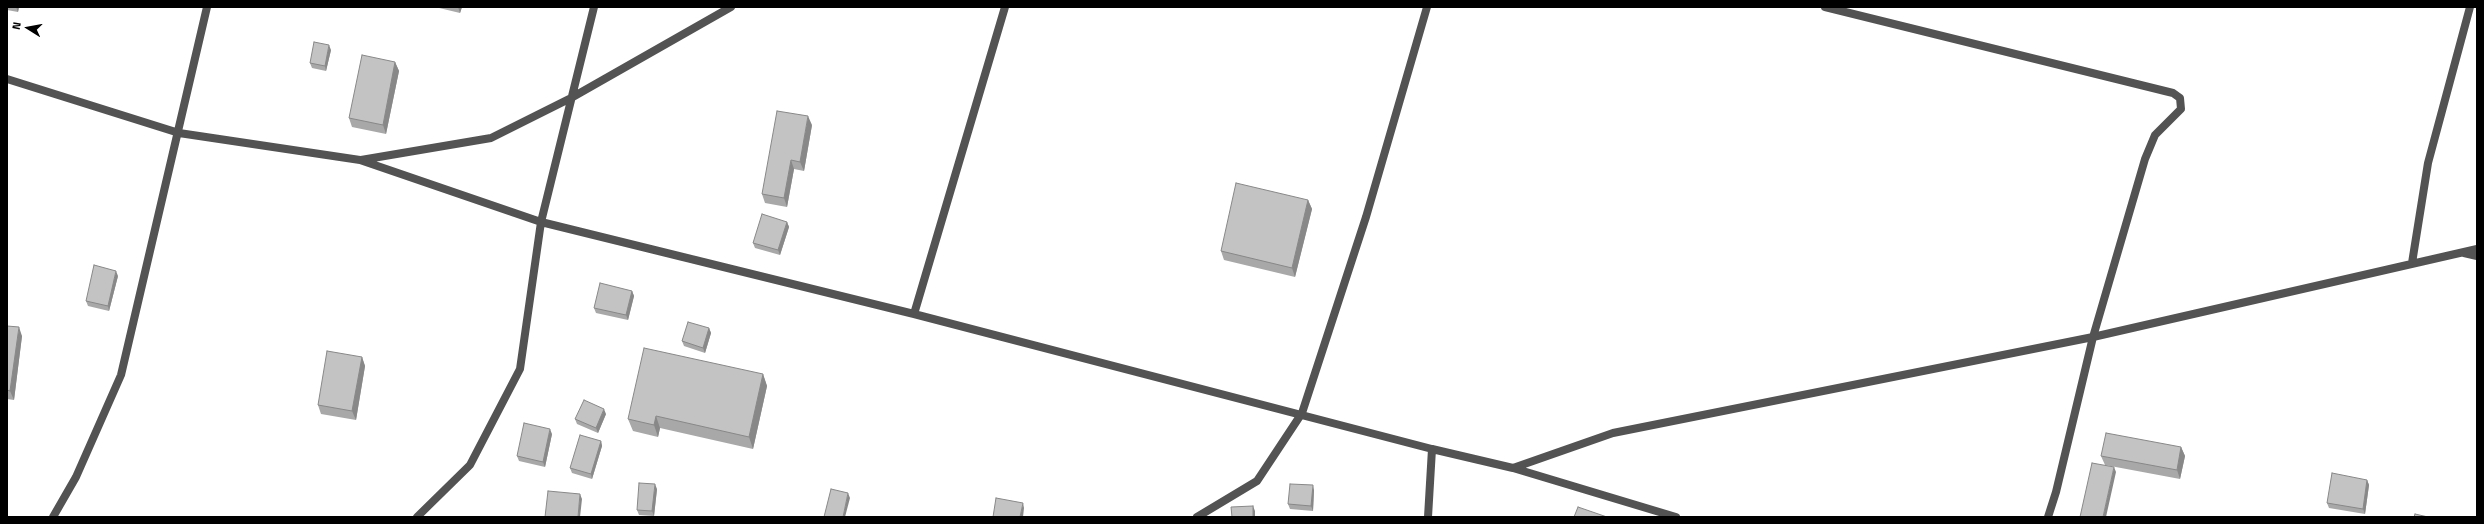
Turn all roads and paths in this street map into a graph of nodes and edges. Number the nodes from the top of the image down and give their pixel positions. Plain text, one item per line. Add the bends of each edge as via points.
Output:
1 (207, 7) edge
2 (594, 7) edge
3 (731, 7) edge
4 (1005, 7) edge
5 (1427, 7) edge
6 (1824, 7) edge
7 (2470, 7) edge
8 (7, 79) edge
9 (571, 98) junction
10 (179, 133) junction
11 (360, 160) junction
12 (541, 222) junction
13 (2477, 249) edge
14 (2461, 252) junction
15 (2477, 256) edge
16 (2412, 263) junction
17 (914, 314) junction
18 (2093, 337) junction
19 (1302, 413) junction
20 (1432, 449) junction
21 (1513, 468) junction
22 (53, 517) edge
23 (417, 517) edge
24 (1197, 517) edge
25 (1428, 517) edge
26 (1676, 517) edge
27 (2048, 517) edge

1 - 10 street
2 - 9 street
3 - 9 street
4 - 17 street
5 - 19 street via 1366,216
6 - 18 street via 2165,91 2180,98 2181,109 2155,135 2145,159
7 - 16 street via 2428,163
8 - 10 street
9 - 11 street via 491,138
9 - 12 street
10 - 11 street
10 - 22 street via 120,375 76,477
11 - 12 street
12 - 17 street
12 - 23 street via 520,369 470,465
13 - 14 street
14 - 15 street
14 - 16 street
16 - 18 street
17 - 19 street
18 - 21 street via 1613,433
18 - 27 street
19 - 20 street
19 - 24 street via 1257,482
20 - 21 street
20 - 25 street
21 - 26 street

